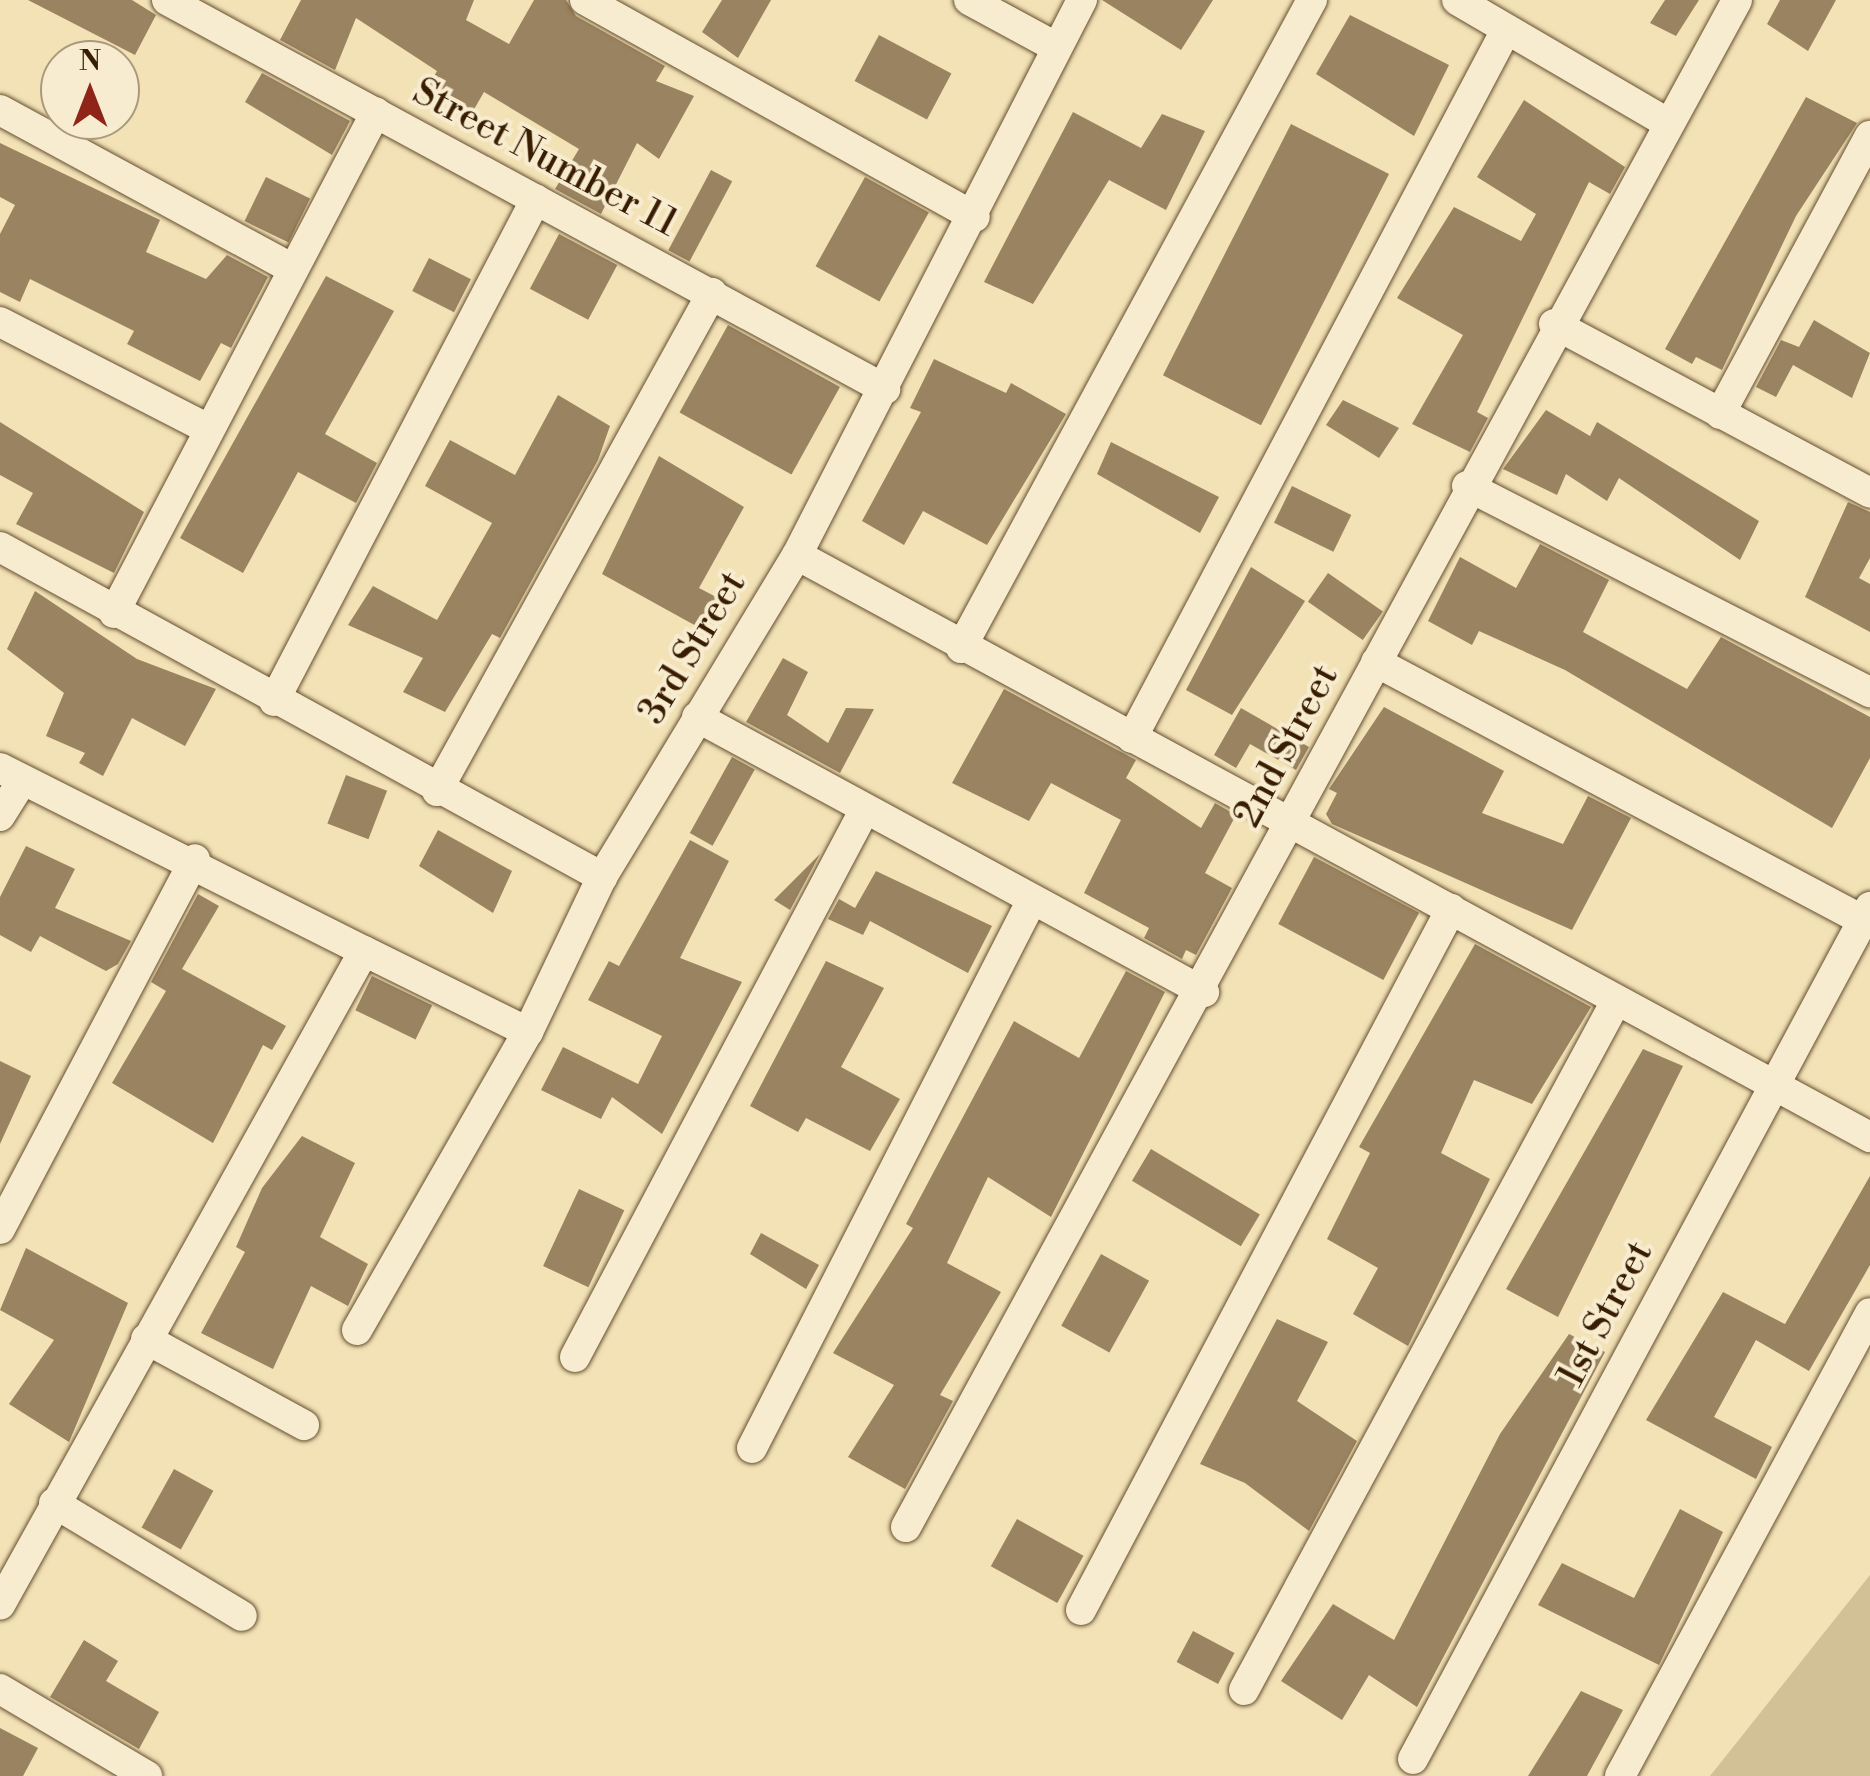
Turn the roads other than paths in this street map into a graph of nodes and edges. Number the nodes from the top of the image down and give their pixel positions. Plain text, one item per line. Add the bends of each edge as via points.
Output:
1 (167, 0) edge
2 (585, 0) edge
3 (970, 0) edge
4 (1082, 0) edge
5 (1312, 0) edge
6 (1457, 0) edge
7 (1737, 0) edge
8 (1506, 30) junction
9 (1056, 47) junction
10 (0, 110) edge
11 (376, 112) junction
12 (1666, 122) junction
13 (1870, 136) edge
14 (536, 198) junction
15 (975, 218) junction
16 (289, 267) junction
17 (712, 293) junction
18 (0, 322) edge
19 (1554, 324) junction
20 (885, 389) junction
21 (1720, 414) junction
22 (204, 427) junction
23 (1468, 486) junction
24 (1870, 493) edge
25 (0, 548) edge
26 (797, 555) junction
27 (114, 613) junction
28 (961, 648) junction
29 (1376, 662) junction
30 (1870, 692) edge
31 (274, 701) junction
32 (697, 717) junction
33 (1132, 738) junction
34 (11, 774) edge
35 (437, 791) junction
36 (865, 809) junction
37 (0, 816) edge
38 (1290, 825) junction
39 (195, 859) junction
40 (602, 877) junction
41 (1032, 900) junction
42 (1451, 909) junction
43 (1866, 914) edge
44 (364, 951) junction
45 (1204, 992) junction
46 (1616, 1001) junction
47 (528, 1032) junction
48 (1771, 1090) junction
49 (1870, 1138) edge
50 (0, 1229) edge
51 (1870, 1313) edge
52 (357, 1330) dead end
53 (146, 1339) junction
54 (574, 1357) dead end
55 (304, 1426) dead end
56 (752, 1448) dead end
57 (54, 1503) junction
58 (906, 1527) dead end
59 (0, 1605) edge
60 (1081, 1610) dead end
61 (242, 1616) dead end
62 (0, 1689) edge
63 (1244, 1690) dead end
64 (1413, 1759) dead end
65 (147, 1776) edge
66 (1620, 1776) edge

1 - 11 street, Street Number 11
2 - 15 street
3 - 9 street
4 - 9 street, 3rd Street
5 - 28 street
6 - 8 street
7 - 12 street, 2nd Street
8 - 12 street
8 - 33 street
9 - 15 street, 3rd Street
10 - 16 street
11 - 14 street, Street Number 11
11 - 16 street
12 - 19 street, 2nd Street
13 - 21 street
14 - 17 street, Street Number 11
14 - 31 street
15 - 20 street, 3rd Street
16 - 22 street
17 - 20 street, Street Number 11
17 - 35 street
18 - 22 street
19 - 21 street
19 - 23 street, 2nd Street
20 - 26 street, 3rd Street
21 - 24 street
22 - 27 street
23 - 29 street, 2nd Street
23 - 30 street
25 - 27 street
26 - 28 street
26 - 32 street, 3rd Street
27 - 31 street
28 - 33 street
29 - 38 street, 2nd Street
29 - 43 street
31 - 35 street
32 - 36 street
32 - 40 street, 3rd Street
33 - 38 street
34 - 37 street
34 - 39 street
35 - 40 street
36 - 41 street
36 - 54 street
38 - 42 street
38 - 45 street, 2nd Street
39 - 44 street
39 - 50 street
40 - 47 street, 3rd Street
41 - 45 street
41 - 56 street
42 - 46 street
42 - 60 street
43 - 48 street, 1st Street
44 - 47 street
44 - 53 street
45 - 58 street, 2nd Street
46 - 48 street
46 - 63 street
47 - 52 street, 3rd Street
48 - 49 street
48 - 64 street, 1st Street
51 - 66 street
53 - 55 street
53 - 57 street
57 - 59 street
57 - 61 street
62 - 65 street

